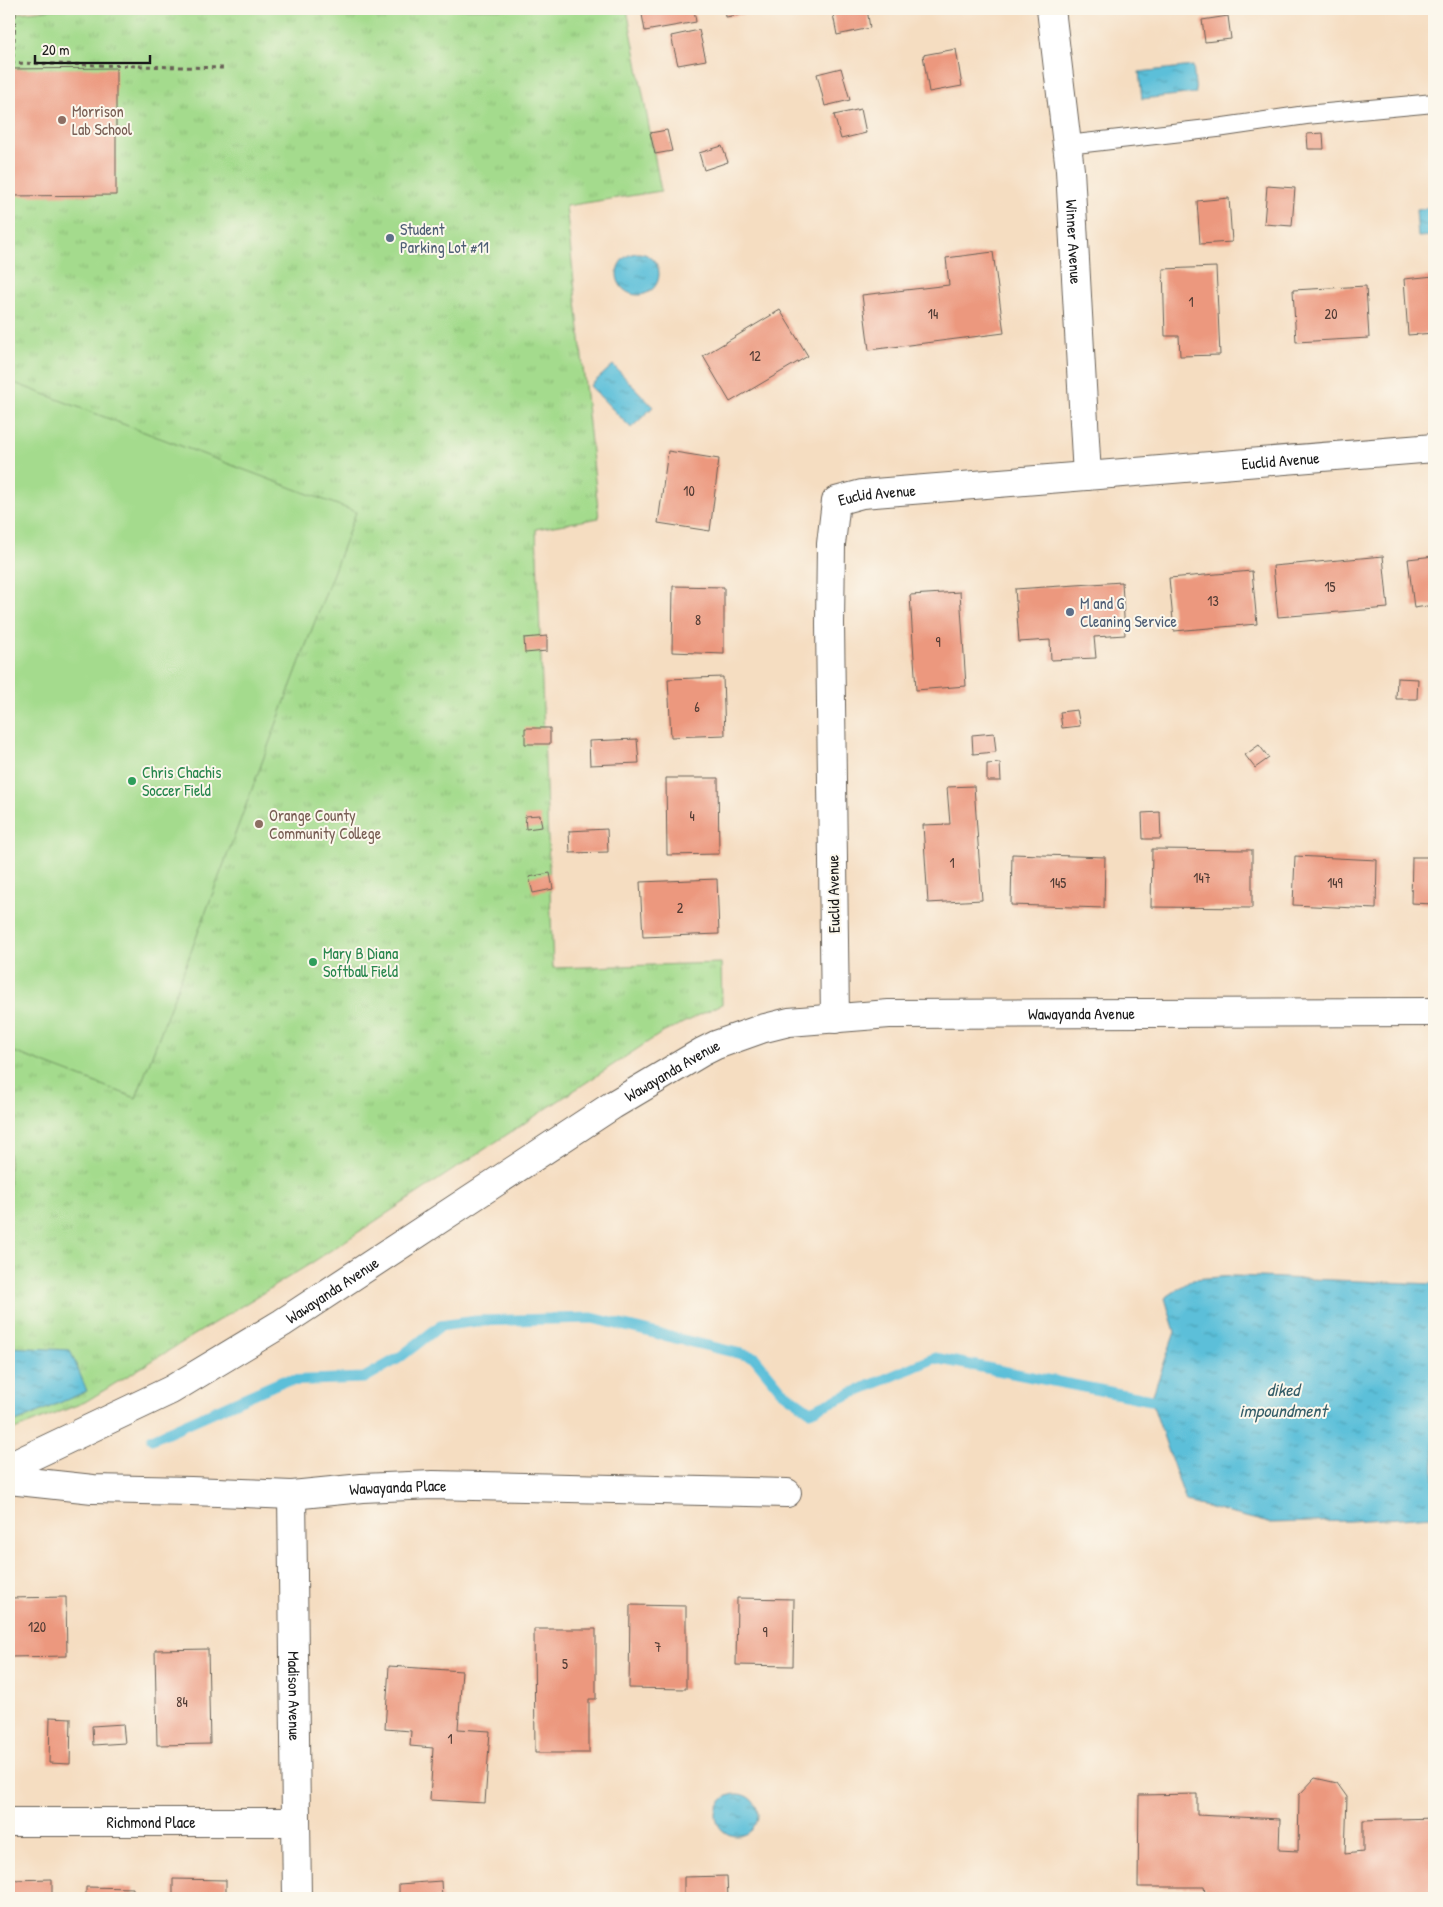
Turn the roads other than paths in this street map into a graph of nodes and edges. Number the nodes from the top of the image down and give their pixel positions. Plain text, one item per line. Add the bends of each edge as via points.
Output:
1 (1051, 9) edge
2 (1434, 103) edge
3 (1067, 145) junction
4 (1434, 448) edge
5 (1087, 476) junction
6 (1434, 1012) edge
7 (835, 1018) junction
8 (9, 1467) edge
9 (9, 1480) edge
10 (787, 1493) dead end
11 (292, 1495) junction
12 (9, 1822) edge
13 (295, 1822) junction
14 (297, 1898) edge

1 - 3 street, Winner Avenue
2 - 3 lane
3 - 5 street, Winner Avenue
4 - 5 street, Euclid Avenue
5 - 7 street, Euclid Avenue via 862,494 836,500 831,544 830,624
6 - 7 street, Wawayanda Avenue via 889,1014
7 - 8 street, Wawayanda Avenue via 789,1022 761,1029 702,1052 613,1105 282,1323 171,1390
9 - 11 street, Wawayanda Place via 93,1489
10 - 11 street, Wawayanda Place via 433,1485
11 - 13 street, Madison Avenue
12 - 13 street, Richmond Place
13 - 14 street, Madison Avenue

